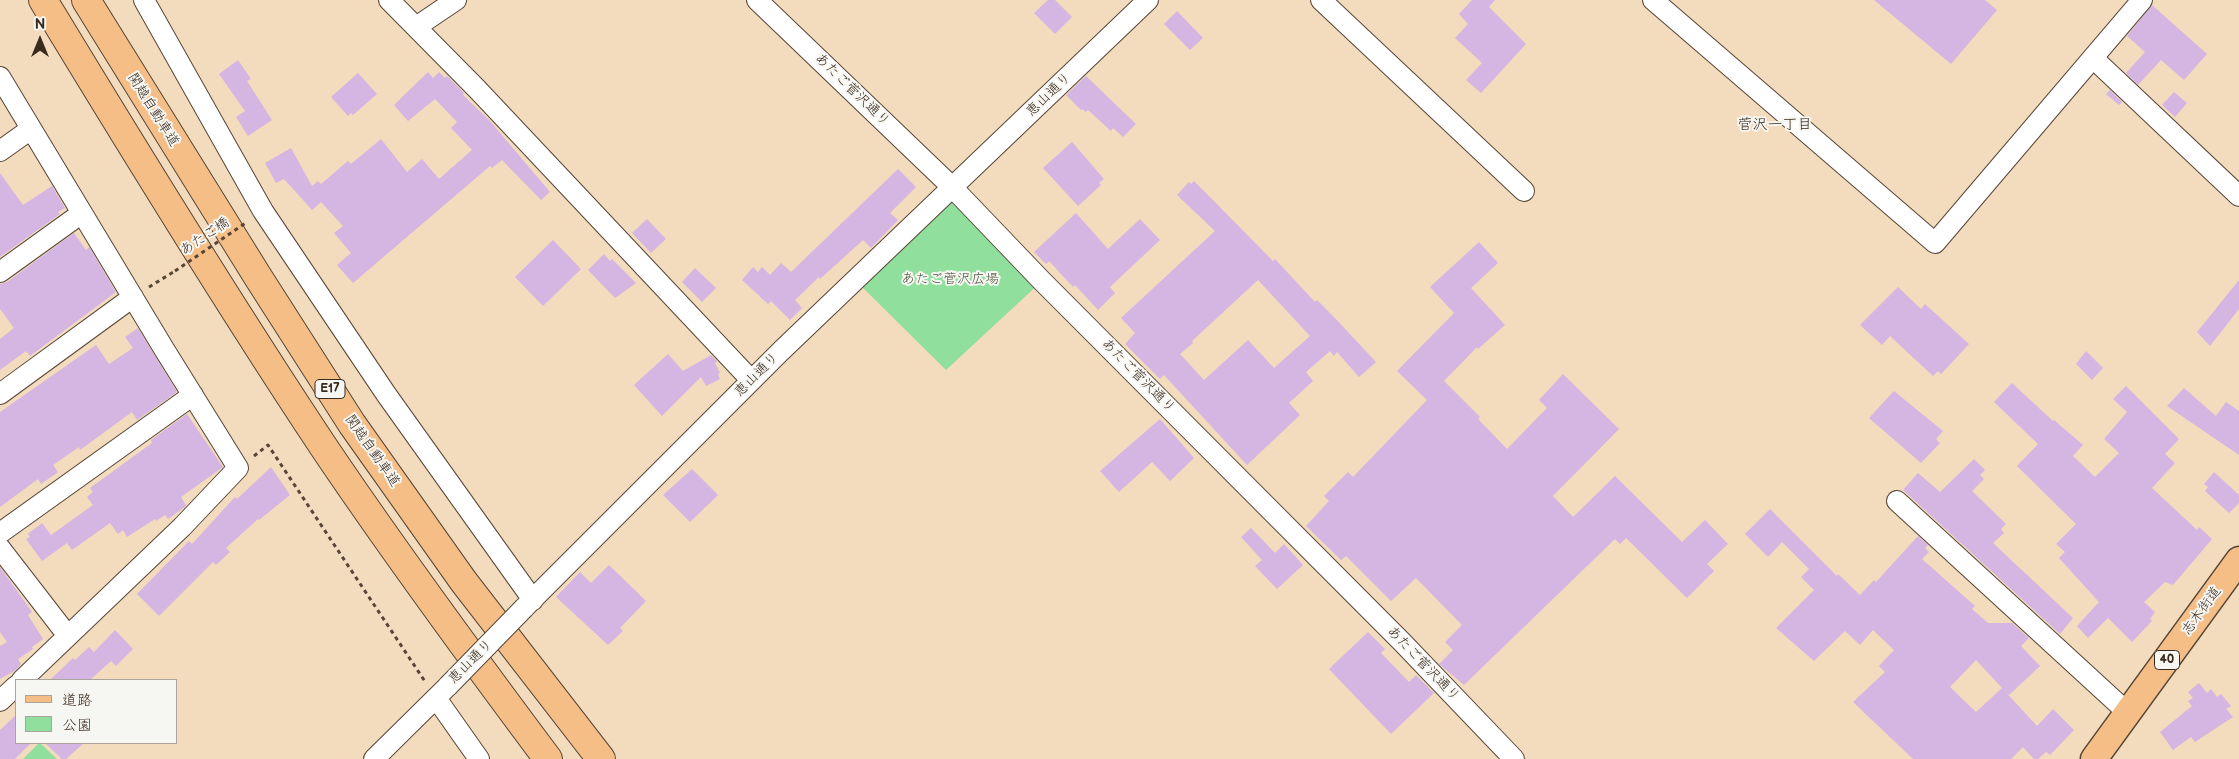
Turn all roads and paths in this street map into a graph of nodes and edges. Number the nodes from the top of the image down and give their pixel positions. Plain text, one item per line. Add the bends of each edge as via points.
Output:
1 (43, 0) edge
2 (86, 0) edge
3 (144, 0) edge
4 (389, 0) edge
5 (456, 0) edge
6 (757, 0) edge
7 (1148, 0) edge
8 (1321, 0) edge
9 (1653, 0) edge
10 (2142, 0) edge
11 (416, 27) junction
12 (2094, 59) junction
13 (0, 77) edge
14 (30, 128) junction
15 (0, 151) edge
16 (952, 187) junction
17 (1524, 190) dead end
18 (2239, 196) edge
19 (82, 213) junction
20 (247, 222) dead end
21 (0, 272) edge
22 (133, 297) junction
23 (751, 380) junction
24 (0, 394) edge
25 (194, 395) junction
26 (238, 468) junction
27 (1898, 501) dead end
28 (0, 533) edge
29 (0, 548) edge
30 (2239, 560) edge
31 (529, 604) junction
32 (68, 636) junction
33 (23, 679) edge
34 (15, 687) edge
35 (442, 692) junction
36 (0, 701) edge
37 (2128, 713) junction
38 (374, 759) edge
39 (479, 759) edge
40 (548, 759) edge
41 (601, 759) edge
42 (1514, 759) edge
43 (2094, 759) edge

1 - 40 highway, E17 via 223,292 324,448 434,606
2 - 41 highway, 関越自動車道 / E17 via 352,424 464,582
3 - 31 street via 262,211
4 - 11 street
5 - 11 street
6 - 16 street, あたご菅沢通り
7 - 16 street, 恵山通り
8 - 17 street
9 - 12 street via 1935,244
10 - 12 street
11 - 23 street
12 - 18 street
13 - 14 street
14 - 15 street
14 - 19 street
16 - 23 street, 恵山通り
16 - 42 street, あたご菅沢通り
19 - 21 street
19 - 22 street
20 - 22 path, あたご橋, bridge
22 - 24 street
22 - 25 street
23 - 31 street, 恵山通り
25 - 26 street
25 - 28 street
26 - 32 street via 182,527
26 - 35 path via 268,445
27 - 37 street
29 - 32 street
30 - 37 main road, 志木街道 / 40
31 - 35 street, 恵山通り, bridge
32 - 33 street
34 - 36 street
35 - 38 street, 恵山通り
35 - 39 street
37 - 43 main road, 志木街道 / 40

